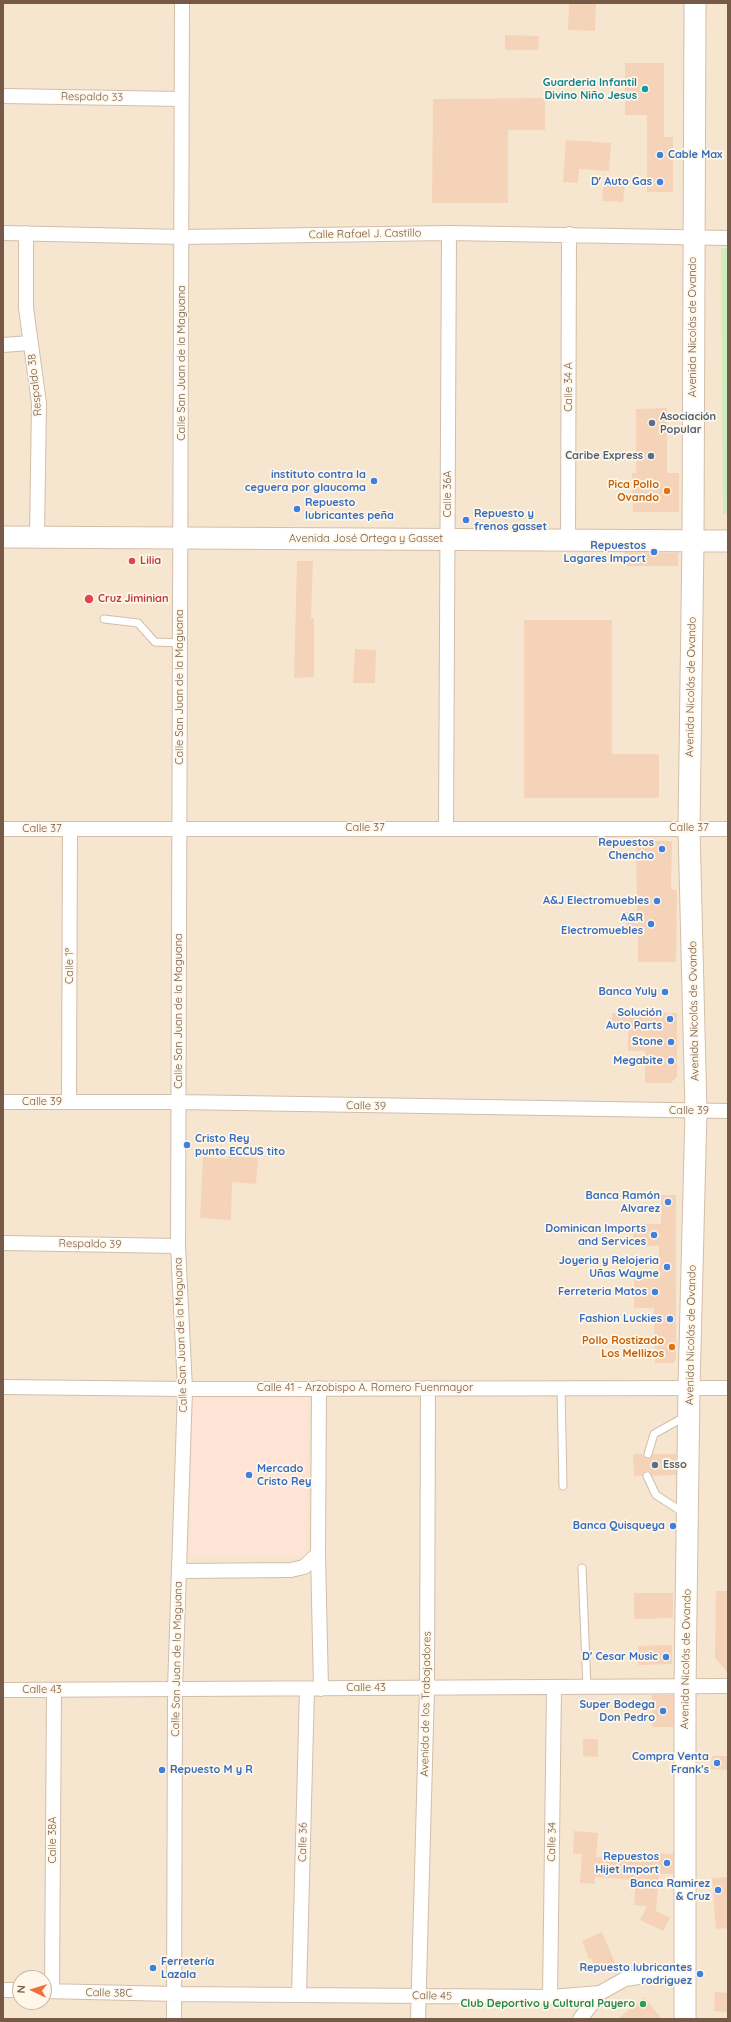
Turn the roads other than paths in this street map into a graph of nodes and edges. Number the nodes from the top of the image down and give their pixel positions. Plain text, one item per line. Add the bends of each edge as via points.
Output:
1 (182, 3) edge
2 (695, 3) edge
3 (3, 96) edge
4 (181, 99) junction
5 (3, 233) edge
6 (26, 233) junction
7 (448, 233) junction
8 (569, 234) junction
9 (182, 237) junction
10 (693, 238) junction
11 (728, 238) edge
12 (30, 343) junction
13 (3, 345) edge
14 (3, 537) edge
15 (37, 537) junction
16 (181, 538) junction
17 (448, 539) junction
18 (568, 540) junction
19 (693, 540) junction
20 (728, 541) edge
21 (104, 619) dead end
22 (181, 643) junction
23 (180, 828) junction
24 (446, 828) junction
25 (689, 828) junction
26 (3, 829) edge
27 (70, 829) junction
28 (728, 829) edge
29 (3, 1102) edge
30 (70, 1102) junction
31 (179, 1102) junction
32 (696, 1111) junction
33 (728, 1111) edge
34 (3, 1243) edge
35 (178, 1246) junction
36 (3, 1387) edge
37 (319, 1388) junction
38 (428, 1388) junction
39 (561, 1388) junction
40 (689, 1388) junction
41 (728, 1388) edge
42 (185, 1389) junction
43 (689, 1414) junction
44 (648, 1454) dead end
45 (647, 1476) dead end
46 (563, 1486) dead end
47 (688, 1515) junction
48 (318, 1554) junction
49 (582, 1568) dead end
50 (179, 1570) junction
51 (728, 1686) edge
52 (587, 1687) junction
53 (685, 1687) junction
54 (306, 1688) junction
55 (321, 1688) junction
56 (427, 1688) junction
57 (554, 1688) junction
58 (175, 1689) junction
59 (3, 1690) edge
60 (54, 1690) junction
61 (48, 1970) edge
62 (685, 1970) junction
63 (52, 1991) edge
64 (600, 1993) junction
65 (175, 1994) junction
66 (299, 1994) junction
67 (418, 1996) junction
68 (550, 1997) junction
69 (174, 2019) edge
70 (418, 2019) edge
71 (580, 2019) edge
72 (684, 2019) edge

1 - 4 street, Calle San Juan de la Maguana
2 - 10 street, Avenida Nicolás de Ovando
3 - 4 street, Respaldo 33
4 - 9 street, Calle San Juan de la Maguana
5 - 6 street, Calle Rafael J. Castillo
6 - 9 street, Calle Rafael J. Castillo
6 - 12 street, Respaldo 38 via 26,308
7 - 8 street, Calle Rafael J. Castillo
7 - 9 street, Calle Rafael J. Castillo
7 - 17 street, Calle 36A
8 - 10 street, Calle Rafael J. Castillo
8 - 18 street, Calle 34 A
9 - 16 street, Calle San Juan de la Maguana
10 - 11 street, Calle Rafael J. Castillo
10 - 19 street, Avenida Nicolás de Ovando
12 - 13 street
12 - 15 street, Respaldo 38 via 39,403
14 - 15 street, Avenida José Ortega y Gasset
15 - 16 street, Avenida José Ortega y Gasset
16 - 17 street, Avenida José Ortega y Gasset
16 - 22 street, Calle San Juan de la Maguana
17 - 18 street, Avenida José Ortega y Gasset
17 - 24 street, Calle 36A
18 - 19 street, Avenida José Ortega y Gasset
19 - 20 street, Avenida José Ortega y Gasset
19 - 25 street, Avenida Nicolás de Ovando
21 - 22 lane via 138,623 155,642
22 - 23 street, Calle San Juan de la Maguana
23 - 24 street, Calle 37
23 - 27 street, Calle 37
23 - 31 street, Calle San Juan de la Maguana
24 - 25 street, Calle 37
25 - 28 street, Calle 37
25 - 32 street, Avenida Nicolás de Ovando
26 - 27 street, Calle 37
27 - 30 street, Calle 1ª
29 - 30 street, Calle 39
30 - 31 street, Calle 39
31 - 32 street, Calle 39
31 - 35 street, Calle San Juan de la Maguana
32 - 33 street, Calle 39
32 - 40 street, Avenida Nicolás de Ovando
34 - 35 street, Respaldo 39
35 - 42 street, Calle San Juan de la Maguana
36 - 42 street, Calle 41 - Arzobispo A. Romero Fuenmayor
37 - 38 street, Calle 41 - Arzobispo A. Romero Fuenmayor
37 - 42 street, Calle 41 - Arzobispo A. Romero Fuenmayor
37 - 48 street
38 - 39 street, Calle 41 - Arzobispo A. Romero Fuenmayor
38 - 56 street, Avenida de los Trabajadores
39 - 40 street, Calle 41 - Arzobispo A. Romero Fuenmayor
39 - 46 lane
40 - 41 street, Calle 41 - Arzobispo A. Romero Fuenmayor
40 - 43 street, Avenida Nicolás de Ovando
42 - 50 street, Calle San Juan de la Maguana
43 - 44 lane via 654,1434
43 - 47 street, Avenida Nicolás de Ovando
45 - 47 lane via 656,1495
47 - 53 street, Avenida Nicolás de Ovando
48 - 50 street via 304,1567 291,1570
48 - 55 street
49 - 52 lane
50 - 58 street, Calle San Juan de la Maguana
51 - 53 street, Calle 43
52 - 53 street, Calle 43
52 - 57 street, Calle 43
53 - 62 street, Avenida Nicolás de Ovando
54 - 55 street, Calle 43
54 - 58 street, Calle 43
54 - 66 street, Calle 36
55 - 56 street, Calle 43
56 - 57 street, Calle 43
56 - 67 street, Avenida de los Trabajadores
57 - 68 street, Calle 34
58 - 60 street, Calle 43
58 - 65 street, Calle San Juan de la Maguana
59 - 60 street, Calle 43
60 - 61 street, Calle 38A
62 - 64 street, Calle 45 via 625,1979
62 - 72 street, Avenida Nicolás de Ovando
63 - 65 street, Calle 38C
64 - 68 street, Calle 45
64 - 71 street
65 - 66 street, Calle 45
65 - 69 street, Calle San Juan de la Maguana
66 - 67 street, Calle 45
67 - 68 street, Calle 45
67 - 70 street, Avenida de los Trabajadores

